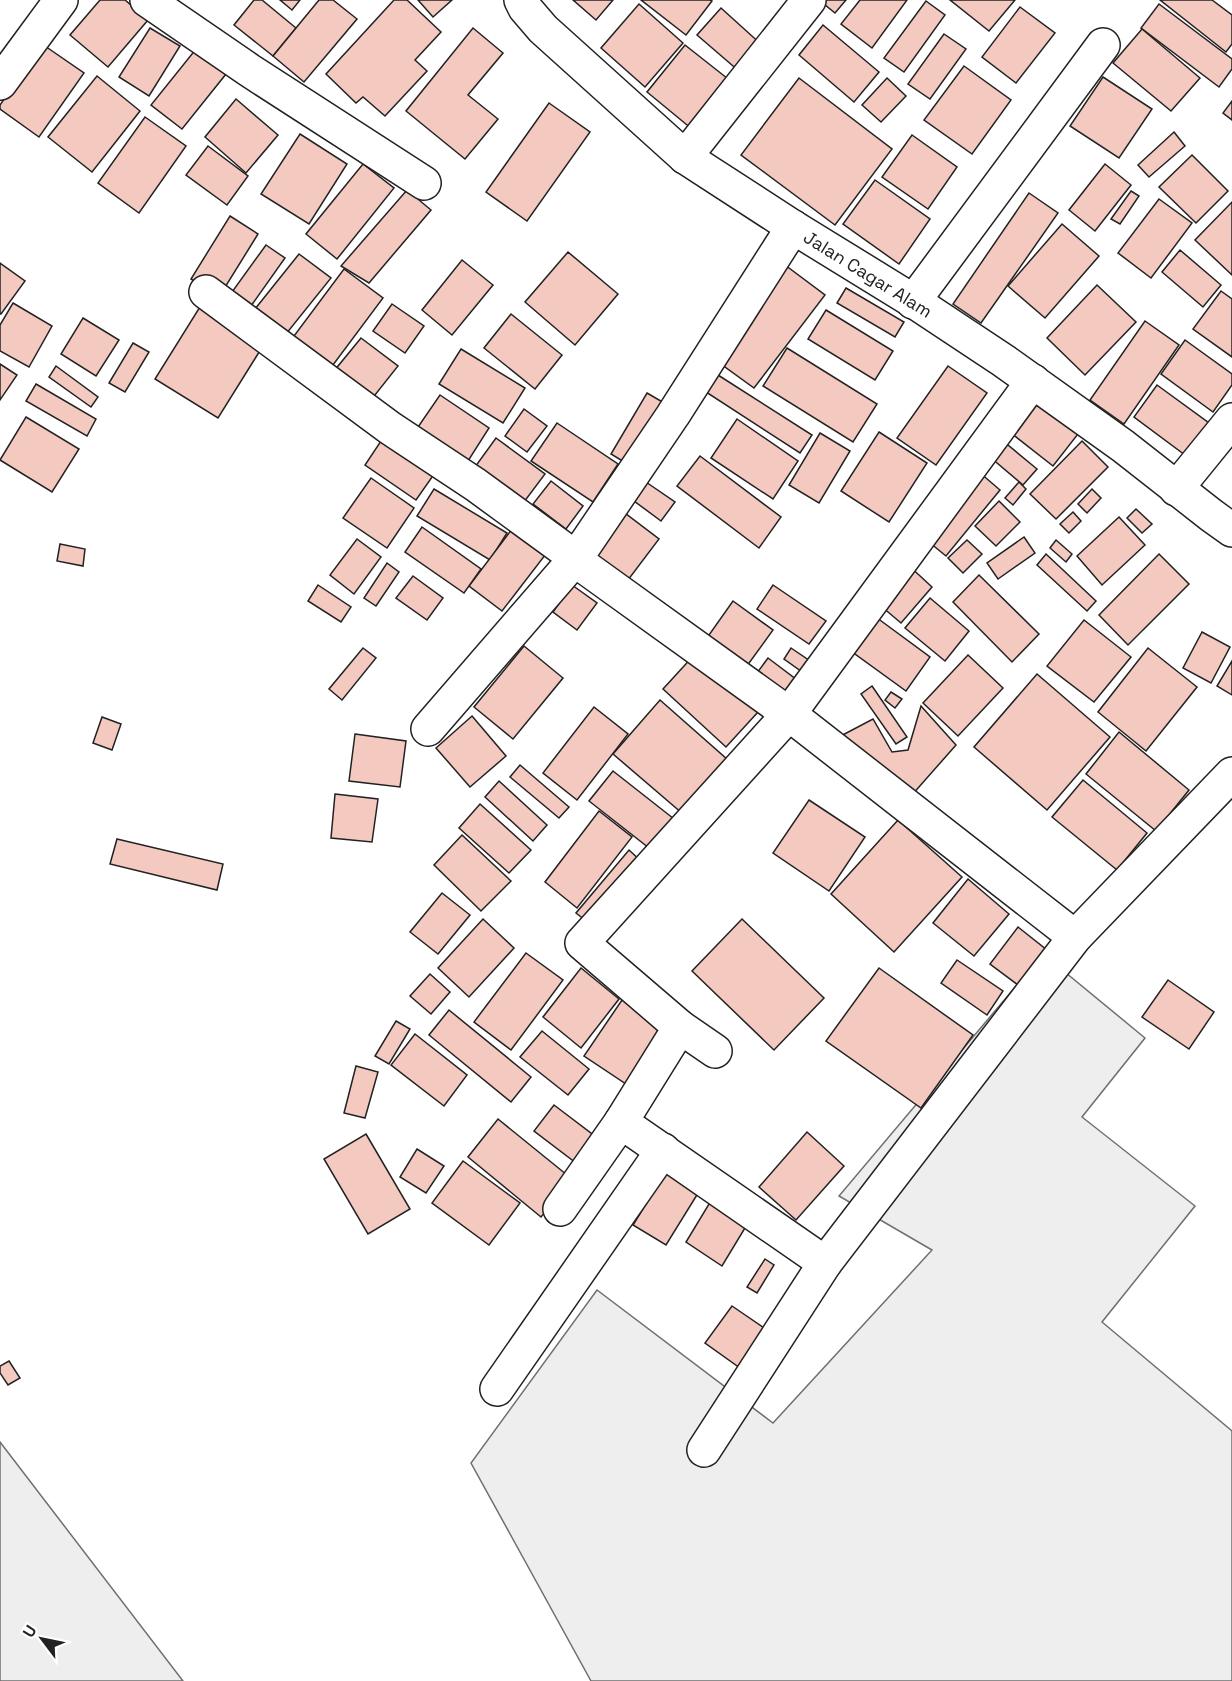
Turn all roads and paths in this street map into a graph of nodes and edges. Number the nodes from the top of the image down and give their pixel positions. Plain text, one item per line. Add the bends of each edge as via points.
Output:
1 (62, 0) edge
2 (147, 0) edge
3 (521, 0) edge
4 (809, 0) edge
5 (1103, 45) dead end
6 (0, 83) edge
7 (685, 156) junction
8 (424, 183) dead end
9 (793, 227) junction
10 (206, 292) dead end
11 (913, 302) junction
12 (1033, 381) junction
13 (1232, 420) edge
14 (1176, 489) junction
15 (1232, 530) edge
16 (576, 558) junction
17 (789, 714) junction
18 (428, 729) dead end
19 (1232, 774) edge
20 (1075, 937) junction
21 (680, 1028) junction
22 (715, 1051) dead end
23 (621, 1122) junction
24 (663, 1150) junction
25 (560, 1209) dead end
26 (825, 1263) junction
27 (497, 1389) dead end
28 (704, 1450) dead end

1 - 6 street
2 - 8 street
3 - 7 street, Jalan Cagar Alam via 543,29
4 - 7 street
5 - 11 street
7 - 9 street, Jalan Cagar Alam
9 - 11 street, Jalan Cagar Alam
9 - 16 street
10 - 16 street via 390,428
11 - 12 street, Jalan Cagar Alam
12 - 14 street, Jalan Cagar Alam
12 - 17 street
13 - 14 street
14 - 15 street, Jalan Cagar Alam
16 - 17 street
16 - 18 street
17 - 20 street
17 - 21 street via 582,944
19 - 20 street
20 - 26 street
21 - 22 street
21 - 23 street
23 - 24 street
23 - 25 street
24 - 26 street
24 - 27 street
26 - 28 street

